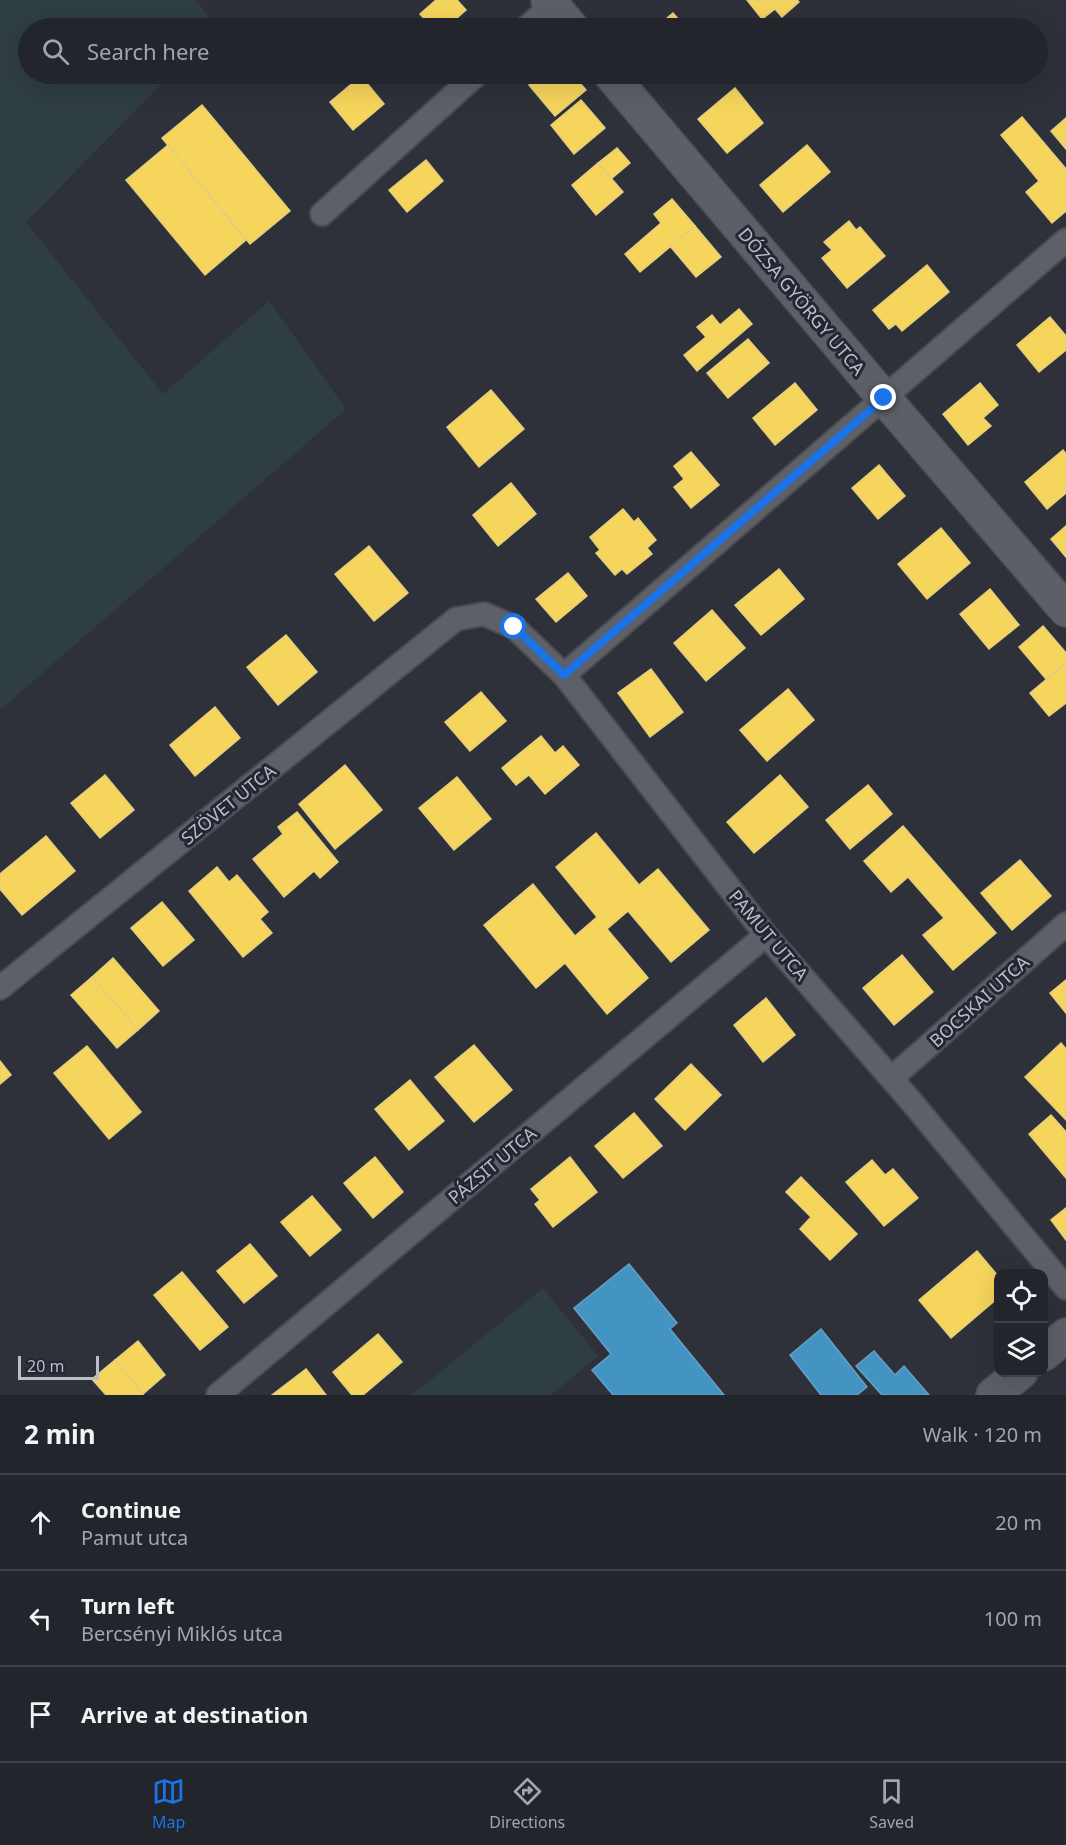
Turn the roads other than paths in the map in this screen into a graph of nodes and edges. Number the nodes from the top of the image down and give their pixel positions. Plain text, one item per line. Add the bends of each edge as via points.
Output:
1 (558, 8) edge
2 (542, 18) edge
3 (466, 84) edge
4 (618, 84) edge
5 (321, 214) dead end
6 (1066, 240) edge
7 (884, 398) junction
8 (1066, 610) edge
9 (456, 619) joint
10 (564, 675) junction
11 (1066, 924) edge
12 (766, 935) junction
13 (0, 988) edge
14 (892, 1078) junction
15 (1066, 1288) edge
16 (1066, 1335) edge
17 (1048, 1351) edge
18 (1015, 1377) edge
19 (218, 1395) edge
20 (993, 1395) edge

1 - 2 street
3 - 5 street
4 - 7 street, DÓZSA GYÖRGY UTCA
6 - 7 street
7 - 8 street, DÓZSA GYÖRGY UTCA
7 - 10 street
9 - 10 street, PAMUT UTCA via 484,614 514,627
9 - 13 street, SZÖVET UTCA
10 - 12 street, PAMUT UTCA
11 - 14 street, BOCSKAI UTCA
12 - 14 street, PAMUT UTCA
12 - 19 street, PÁZSIT UTCA
14 - 15 street, PAMUT UTCA
16 - 17 street
18 - 20 street

